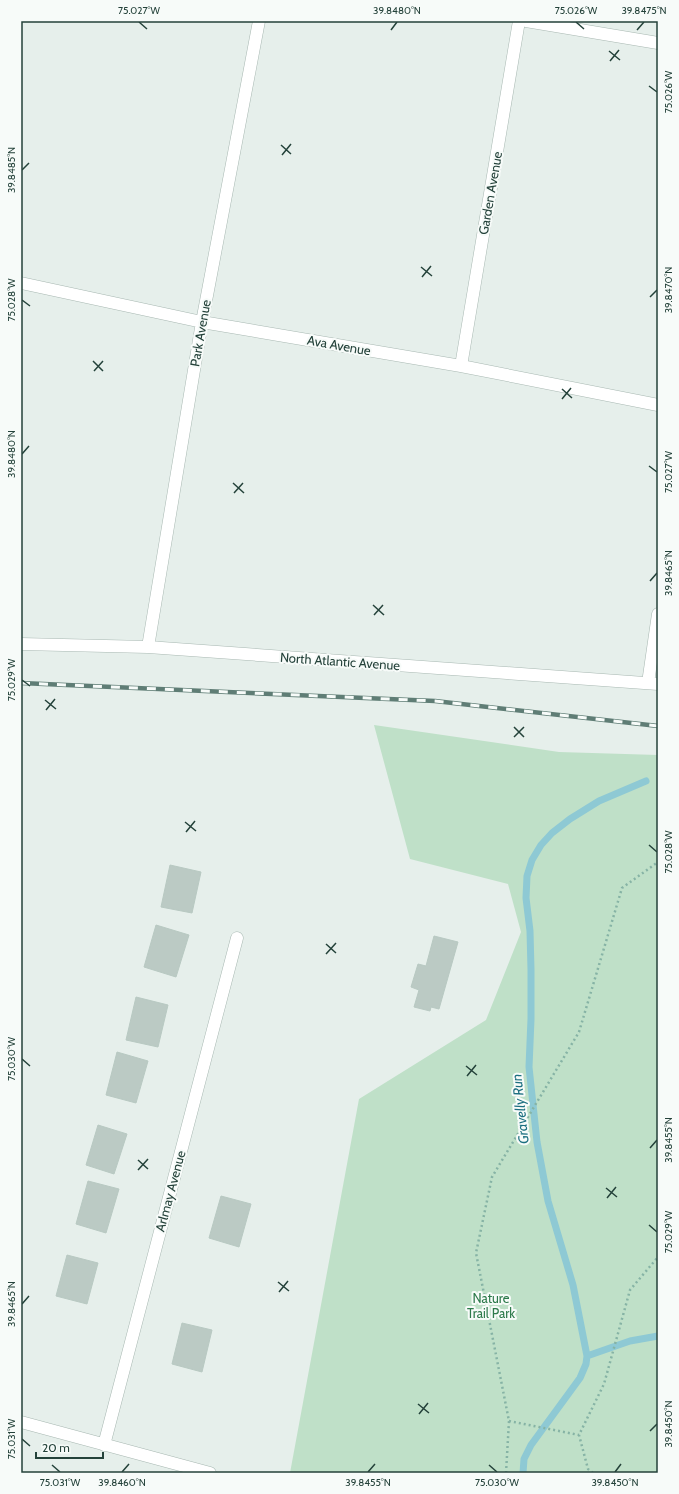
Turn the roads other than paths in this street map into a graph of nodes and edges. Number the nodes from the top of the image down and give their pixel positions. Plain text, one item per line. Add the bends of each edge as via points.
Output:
1 (259, 21) edge
2 (520, 21) edge
3 (526, 21) edge
4 (658, 43) edge
5 (21, 283) edge
6 (202, 322) junction
7 (461, 366) junction
8 (658, 405) edge
9 (658, 614) edge
10 (21, 644) edge
11 (148, 647) junction
12 (653, 684) edge
13 (237, 938) dead end
14 (21, 1422) edge
15 (104, 1444) junction
16 (210, 1473) edge

1 - 6 street, Park Avenue
2 - 7 street, Garden Avenue
3 - 4 street
5 - 6 street, Ava Avenue
6 - 7 street, Ava Avenue
6 - 11 street, Park Avenue
7 - 8 street, Ava Avenue
9 - 12 street
10 - 11 street, North Atlantic Avenue
11 - 12 street, North Atlantic Avenue
13 - 15 street, Arlmay Avenue
14 - 15 street
15 - 16 street

